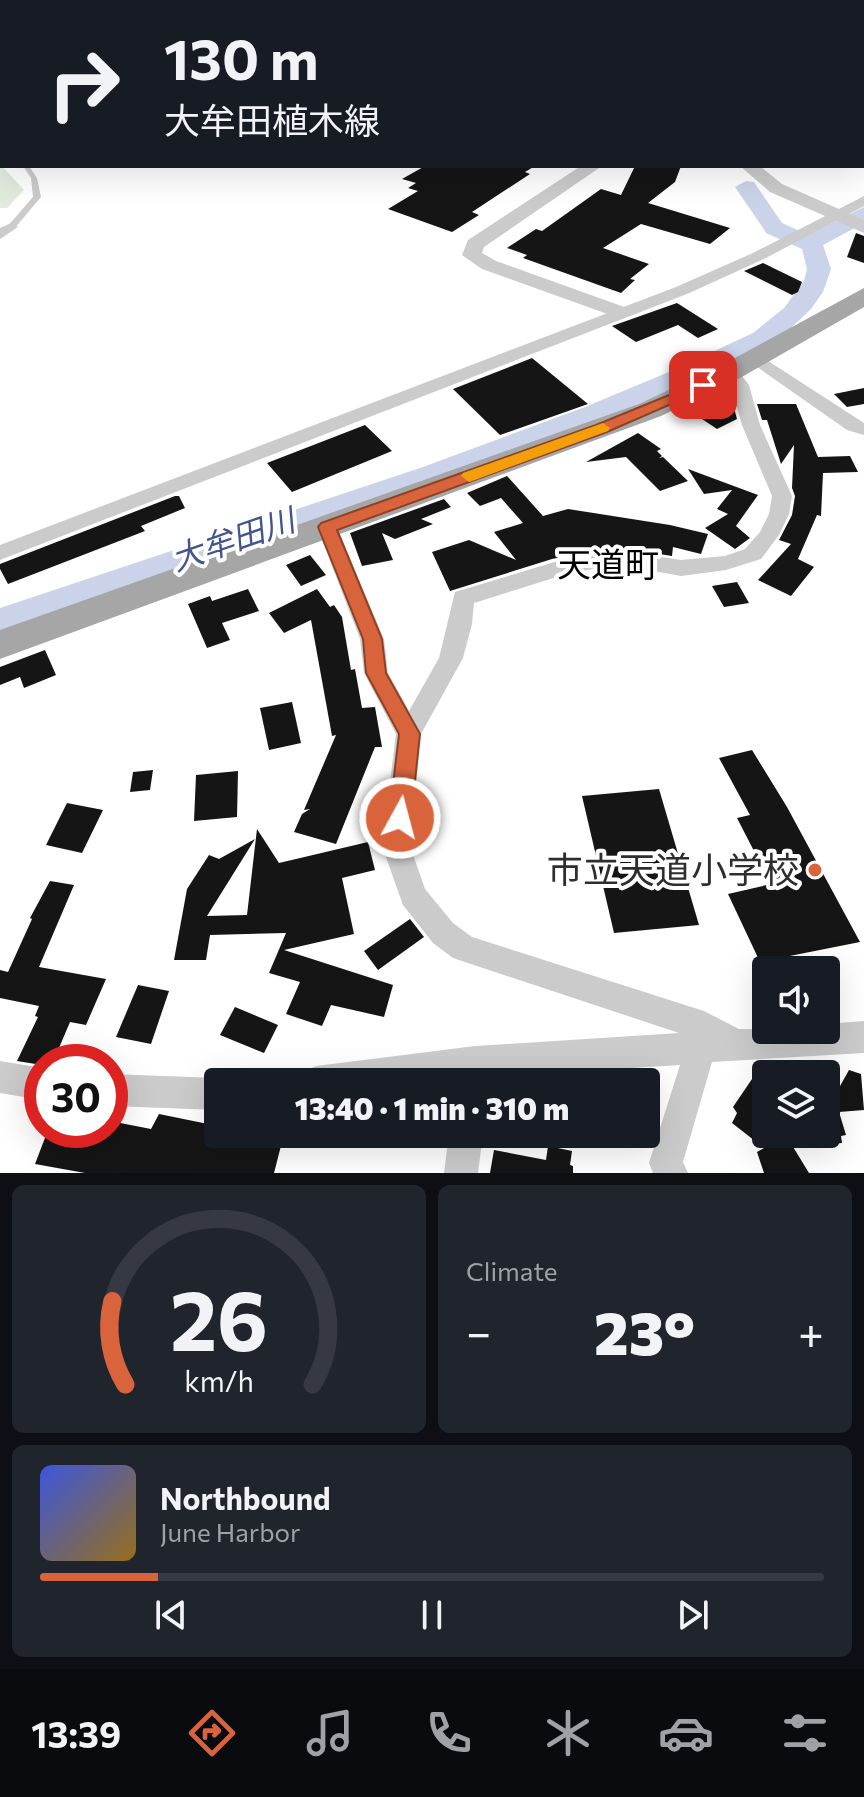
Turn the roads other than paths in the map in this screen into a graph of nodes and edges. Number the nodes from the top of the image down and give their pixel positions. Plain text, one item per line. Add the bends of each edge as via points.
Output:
1 (27, 168) edge
2 (590, 168) edge
3 (751, 168) edge
4 (864, 200) edge
5 (839, 217) junction
6 (863, 227) edge
7 (5, 231) edge
8 (864, 296) edge
9 (620, 312) junction
10 (743, 365) junction
11 (864, 429) edge
12 (327, 527) junction
13 (0, 553) edge
14 (0, 645) edge
15 (409, 734) junction
16 (864, 1037) edge
17 (735, 1045) junction
18 (701, 1047) junction
19 (510, 1068) edge
20 (0, 1077) edge
21 (24, 1081) edge
22 (128, 1091) edge
23 (204, 1093) edge
24 (464, 1148) edge
25 (461, 1173) edge
26 (671, 1173) edge

1 - 7 lane via 37,197
2 - 9 street via 475,244 472,255
3 - 5 street via 776,188
4 - 5 street
5 - 6 street
5 - 9 street via 677,293
8 - 10 main road
9 - 13 street
10 - 11 street
10 - 12 main road via 650,410
10 - 15 street via 740,385 751,425 782,496 769,535 753,554 681,568 615,557 463,598 451,658
12 - 14 main road
12 - 15 street via 372,639 376,673
15 - 17 street via 396,846 413,896 443,933 463,948 704,1026
16 - 17 street
17 - 18 street
18 - 19 street
18 - 26 street via 666,1163
20 - 21 street
22 - 23 street
24 - 25 street

